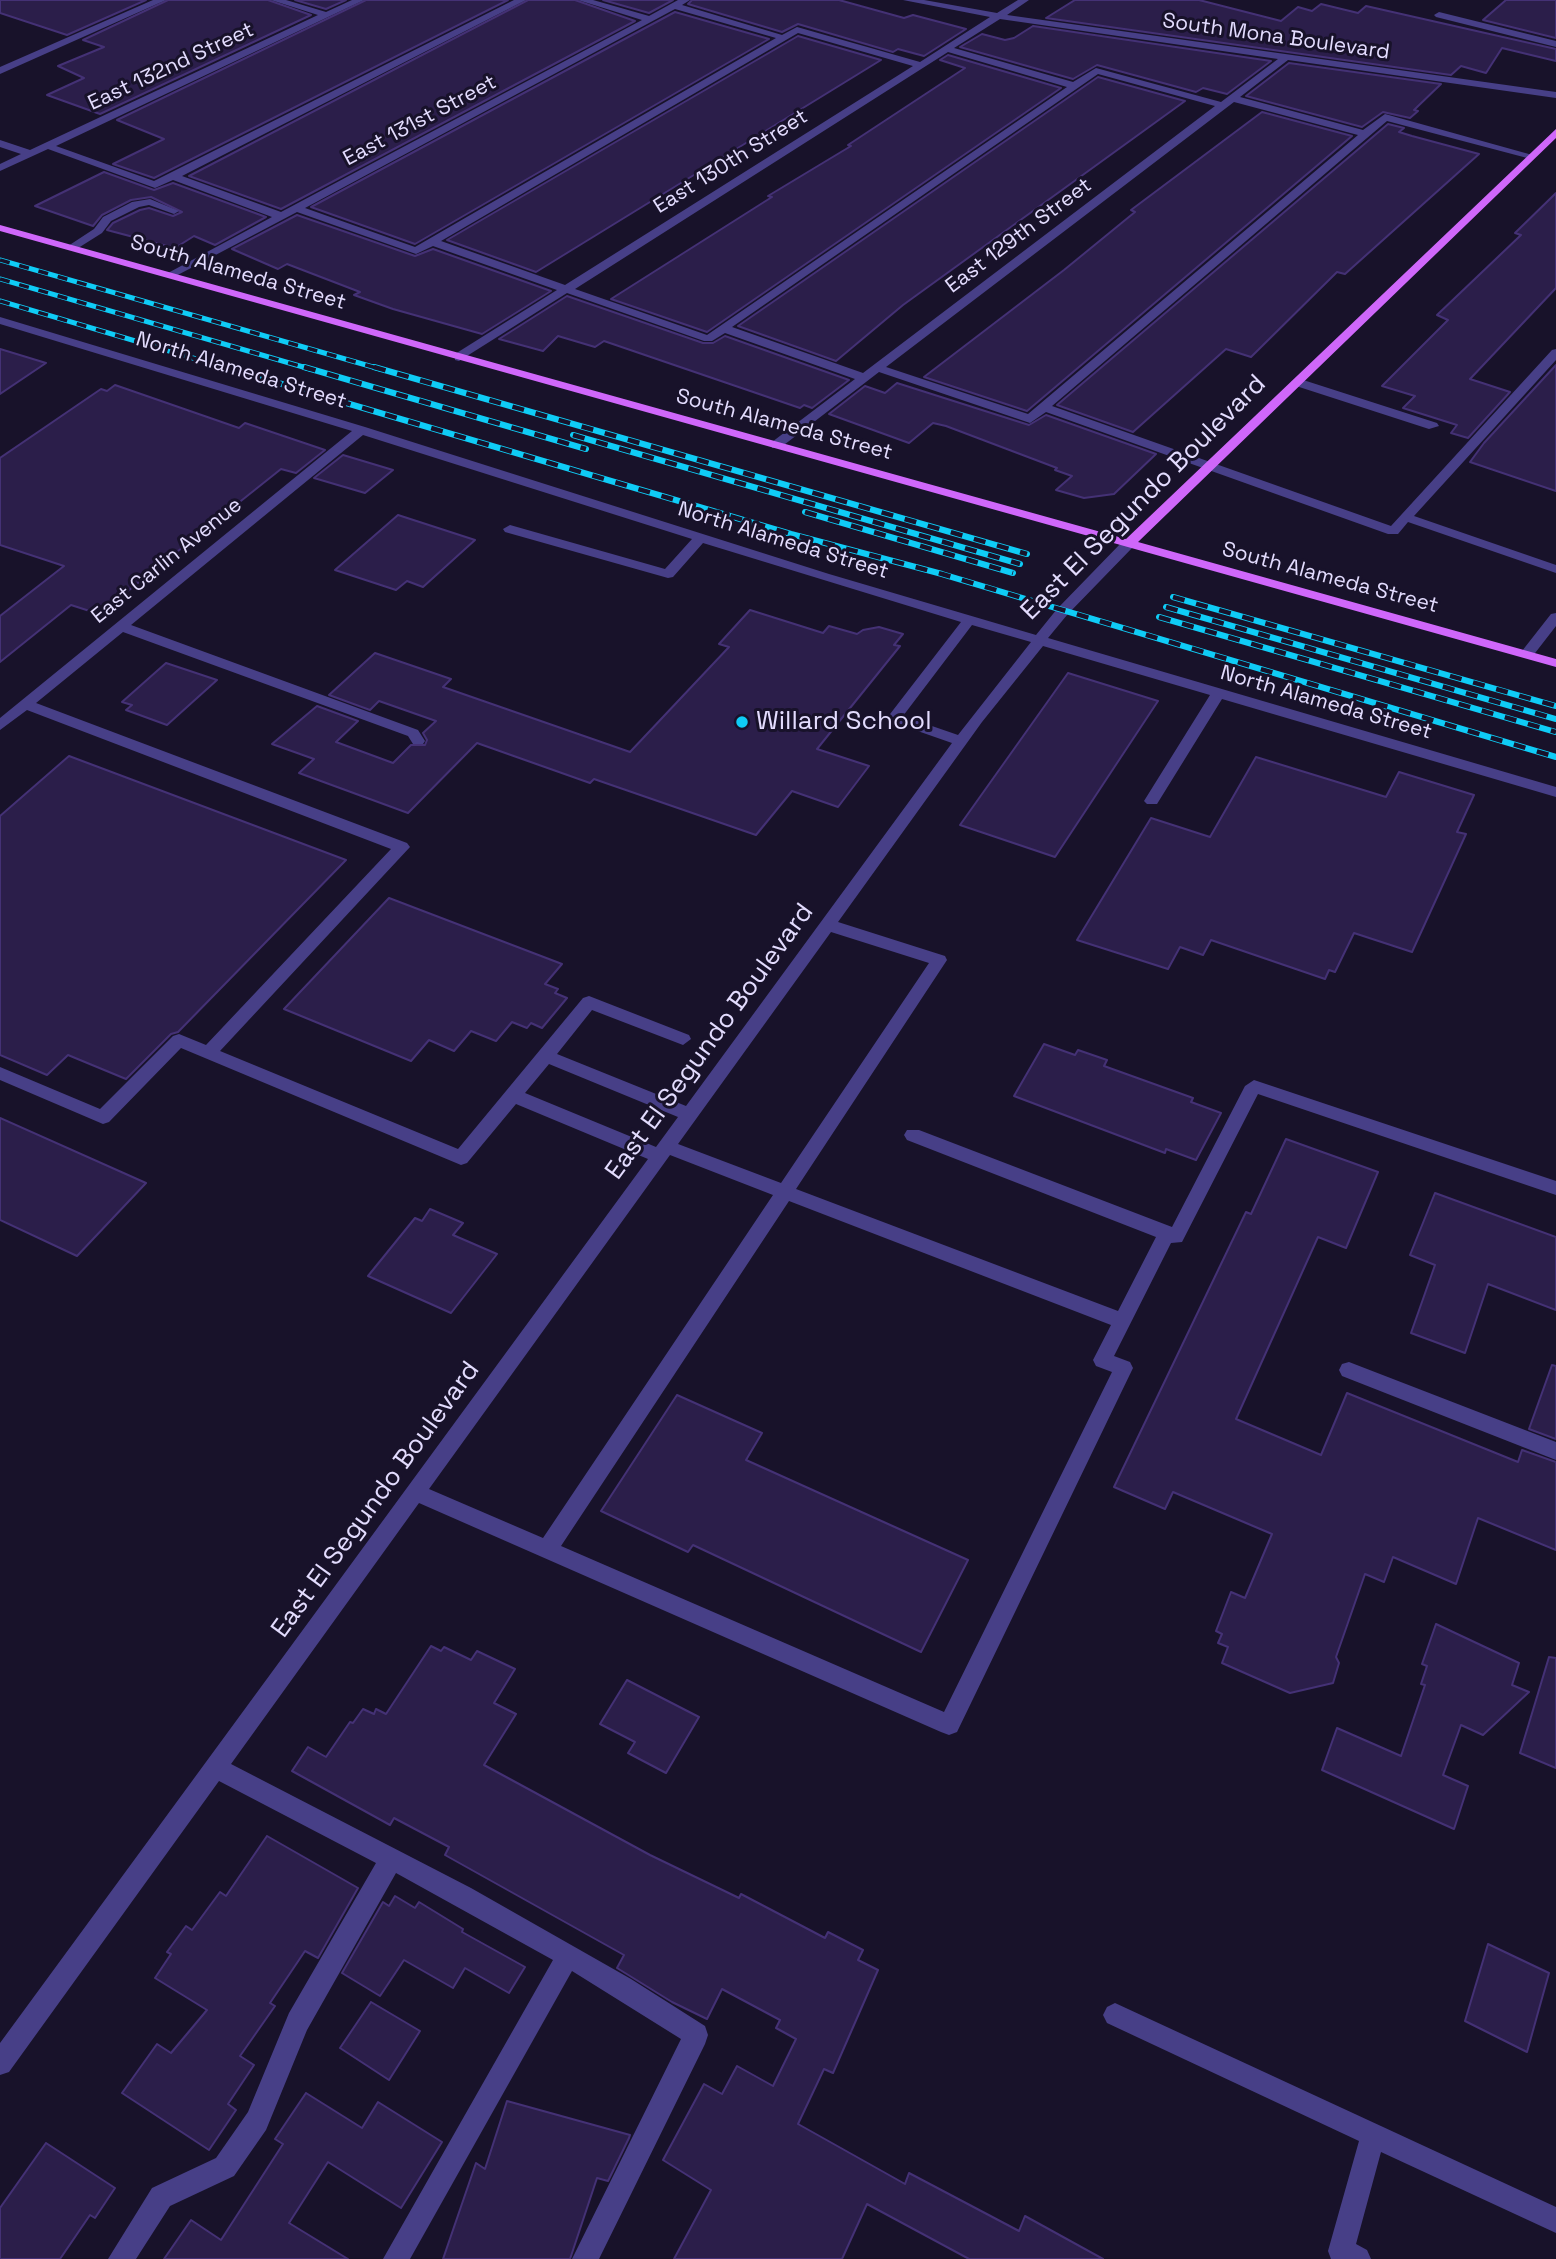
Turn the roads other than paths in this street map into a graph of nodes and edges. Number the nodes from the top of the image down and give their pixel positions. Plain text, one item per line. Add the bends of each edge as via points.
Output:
1 (161, 0) edge
2 (276, 0) edge
3 (298, 0) edge
4 (359, 0) edge
5 (521, 0) edge
6 (583, 0) edge
7 (908, 0) edge
8 (1024, 0) edge
9 (680, 3) edge
10 (331, 13) junction
11 (1439, 15) dead end
12 (998, 16) junction
13 (650, 19) junction
14 (784, 38) junction
15 (1556, 44) edge
16 (946, 49) junction
17 (1285, 58) junction
18 (921, 65) junction
19 (0, 71) edge
20 (1075, 86) junction
21 (1556, 95) edge
22 (1227, 102) junction
23 (1556, 132) edge
24 (1366, 134) junction
25 (0, 143) edge
26 (48, 146) junction
27 (30, 154) junction
28 (1531, 156) junction
29 (0, 169) edge
30 (173, 176) junction
31 (297, 209) junction
32 (174, 211) dead end
33 (283, 217) junction
34 (0, 228) edge
35 (432, 242) junction
36 (71, 248) junction
37 (172, 275) junction
38 (566, 290) junction
39 (0, 320) edge
40 (723, 328) junction
41 (1556, 352) edge
42 (459, 357) junction
43 (878, 368) junction
44 (864, 378) junction
45 (1297, 382) junction
46 (1046, 408) junction
47 (1433, 426) dead end
48 (361, 429) junction
49 (776, 445) junction
50 (1210, 466) junction
51 (1405, 517) junction
52 (510, 529) dead end
53 (700, 538) junction
54 (1128, 544) junction
55 (1556, 569) edge
56 (1556, 617) edge
57 (970, 619) junction
58 (120, 626) junction
59 (1038, 639) junction
60 (1527, 654) junction
61 (1556, 663) edge
62 (1218, 694) junction
63 (25, 704) junction
64 (0, 725) edge
65 (418, 741) dead end
66 (961, 741) junction
67 (1556, 792) edge
68 (1152, 801) dead end
69 (828, 925) junction
70 (684, 1039) dead end
71 (208, 1053) junction
72 (546, 1056) junction
73 (0, 1073) edge
74 (514, 1096) junction
75 (690, 1115) junction
76 (913, 1135) dead end
77 (663, 1152) junction
78 (1556, 1188) edge
79 (786, 1191) junction
80 (1167, 1233) junction
81 (1123, 1321) junction
82 (1349, 1370) dead end
83 (1556, 1451) edge
84 (415, 1492) junction
85 (547, 1550) junction
86 (215, 1767) junction
87 (391, 1859) junction
88 (568, 1956) junction
89 (1115, 2015) dead end
90 (0, 2063) edge
91 (1373, 2135) junction
92 (1556, 2220) edge
93 (121, 2259) edge
94 (396, 2259) edge
95 (585, 2259) edge
96 (1358, 2259) edge

1 - 19 street
2 - 10 street
3 - 10 street
4 - 10 street, East 132nd Street
5 - 30 street
6 - 13 street
7 - 12 street, South Mona Boulevard
8 - 12 street, East 130th Street
9 - 13 street, East 131st Street
9 - 14 street
10 - 26 street, East 132nd Street
11 - 15 street
12 - 16 street, East 130th Street
12 - 17 street, South Mona Boulevard
13 - 31 street, East 131st Street
14 - 18 street via 797,30
14 - 35 street
16 - 18 street, East 130th Street
16 - 20 street
17 - 21 street, South Mona Boulevard
17 - 22 street, East 129th Street
18 - 38 street, East 130th Street
20 - 22 street via 1096,71
20 - 40 street
22 - 24 street
22 - 43 street, East 129th Street
23 - 28 main road, East El Segundo Boulevard
24 - 28 street via 1385,117
24 - 46 street
25 - 27 street
26 - 27 street, East 132nd Street
26 - 30 street via 155,185
27 - 29 street, East 132nd Street
28 - 45 main road, East El Segundo Boulevard
30 - 33 street
31 - 33 street, East 131st Street
31 - 35 street via 416,251
32 - 36 street via 150,202 136,204 107,219 98,231
33 - 37 street, East 131st Street
34 - 36 main road, South Alameda Street
35 - 38 street
36 - 37 main road, South Alameda Street
37 - 42 main road, South Alameda Street
38 - 40 street via 708,339
38 - 42 street, East 130th Street
39 - 48 street, North Alameda Street
40 - 44 street
41 - 51 street
42 - 49 main road, South Alameda Street
43 - 44 street, East 129th Street
43 - 46 street via 1030,419
44 - 49 street, East 129th Street
45 - 47 street
45 - 50 main road, East El Segundo Boulevard
46 - 50 street
48 - 53 street, North Alameda Street
48 - 58 street, East Carlin Avenue
49 - 54 main road, South Alameda Street
50 - 51 street via 1393,531
50 - 54 main road, East El Segundo Boulevard
51 - 55 street
52 - 53 street via 668,575
53 - 57 street, North Alameda Street
54 - 59 street, East El Segundo Boulevard
54 - 60 main road, South Alameda Street
56 - 60 street
57 - 59 street, North Alameda Street
57 - 66 street via 894,718
58 - 63 street, East Carlin Avenue
58 - 65 street via 413,733
59 - 62 street, North Alameda Street
59 - 66 street, East El Segundo Boulevard
60 - 61 main road, South Alameda Street
62 - 67 street, North Alameda Street
62 - 68 street
63 - 64 street, East Carlin Avenue
63 - 71 street via 402,848
66 - 69 street, East El Segundo Boulevard
69 - 75 street, East El Segundo Boulevard
69 - 79 street via 939,960
70 - 72 street via 589,1002
71 - 73 street via 179,1040 103,1117
71 - 74 street via 461,1158
72 - 74 street
72 - 75 street
74 - 77 street
75 - 77 street, East El Segundo Boulevard
76 - 80 street
77 - 79 street
77 - 84 street, East El Segundo Boulevard
78 - 80 street via 1254,1086 1176,1237
79 - 81 street
79 - 85 street
80 - 81 street
81 - 85 street via 1103,1360 1123,1368 948,1725
82 - 83 street
84 - 85 street
84 - 86 street, East El Segundo Boulevard
86 - 87 street
86 - 90 street, East El Segundo Boulevard
87 - 88 street
87 - 93 street via 298,2022 257,2121 225,2167 160,2197
88 - 94 street
88 - 95 street via 696,2035
89 - 91 street
91 - 92 street
91 - 96 street via 1341,2251

